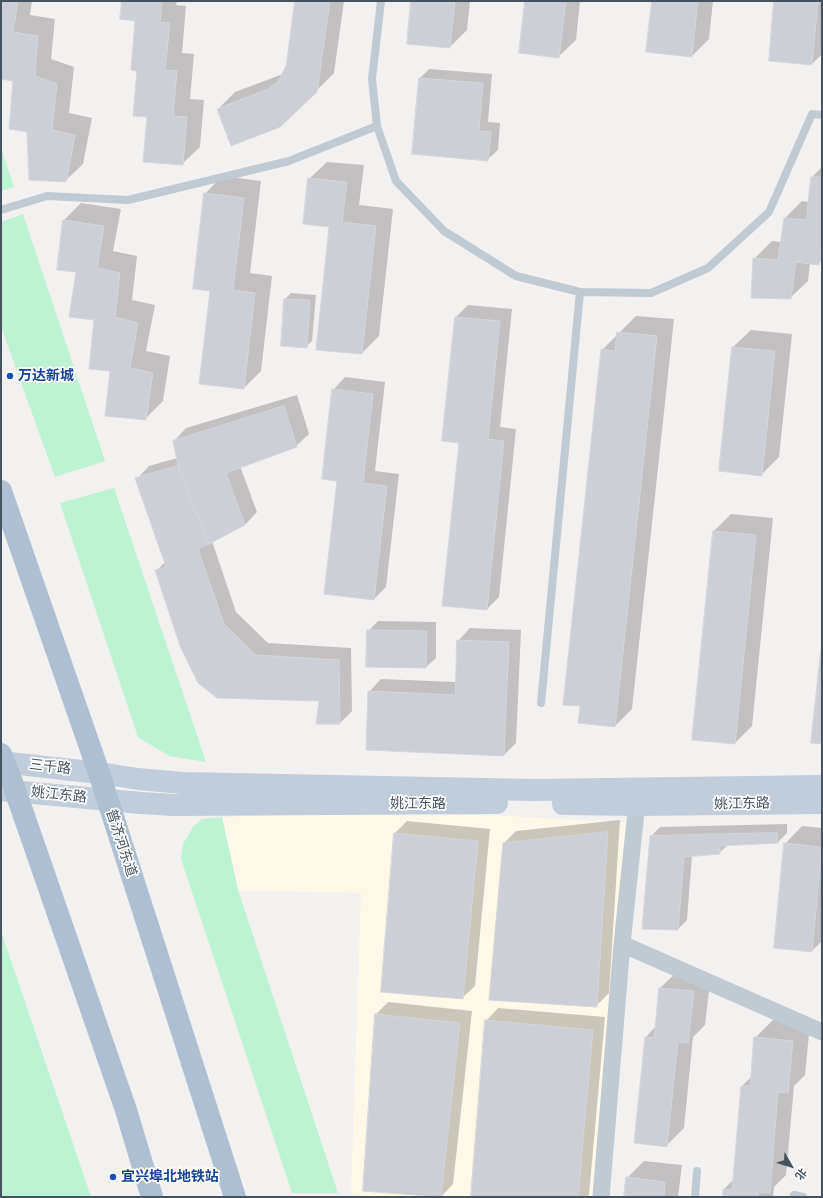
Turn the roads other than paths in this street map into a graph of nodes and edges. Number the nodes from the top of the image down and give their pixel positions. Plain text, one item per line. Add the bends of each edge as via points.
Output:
1 (381, 1) edge
2 (822, 115) edge
3 (377, 126) junction
4 (1, 210) edge
5 (580, 292) junction
6 (1, 491) edge
7 (541, 703) dead end
8 (2, 759) edge
9 (99, 773) junction
10 (822, 786) edge
11 (8, 790) edge
12 (638, 797) junction
13 (108, 800) junction
14 (822, 803) edge
15 (622, 944) junction
16 (822, 1032) edge
17 (697, 1171) dead end
18 (152, 1197) edge
19 (235, 1197) edge
20 (601, 1197) edge
21 (695, 1197) edge
22 (793, 1197) edge
23 (803, 1197) edge

1 - 3 lane via 372,79
2 - 5 lane via 812,114 769,212 708,268 650,293
3 - 4 lane via 288,161 128,200 47,196
3 - 5 lane via 396,181 444,231 516,276
5 - 7 lane
6 - 9 main road, 普济河东道
8 - 9 street, 三千路
8 - 11 main road
9 - 12 street, 姚江东路 via 183,783 534,790
9 - 13 main road, 普济河东道
10 - 12 street, 姚江东路
11 - 13 street, 姚江东路
11 - 18 main road via 126,1110
12 - 13 street, 姚江东路 via 530,803 174,805
12 - 14 street, 姚江东路
12 - 15 street
13 - 19 main road, 普济河东道
15 - 16 street
15 - 20 street
17 - 21 lane
22 - 23 lane

